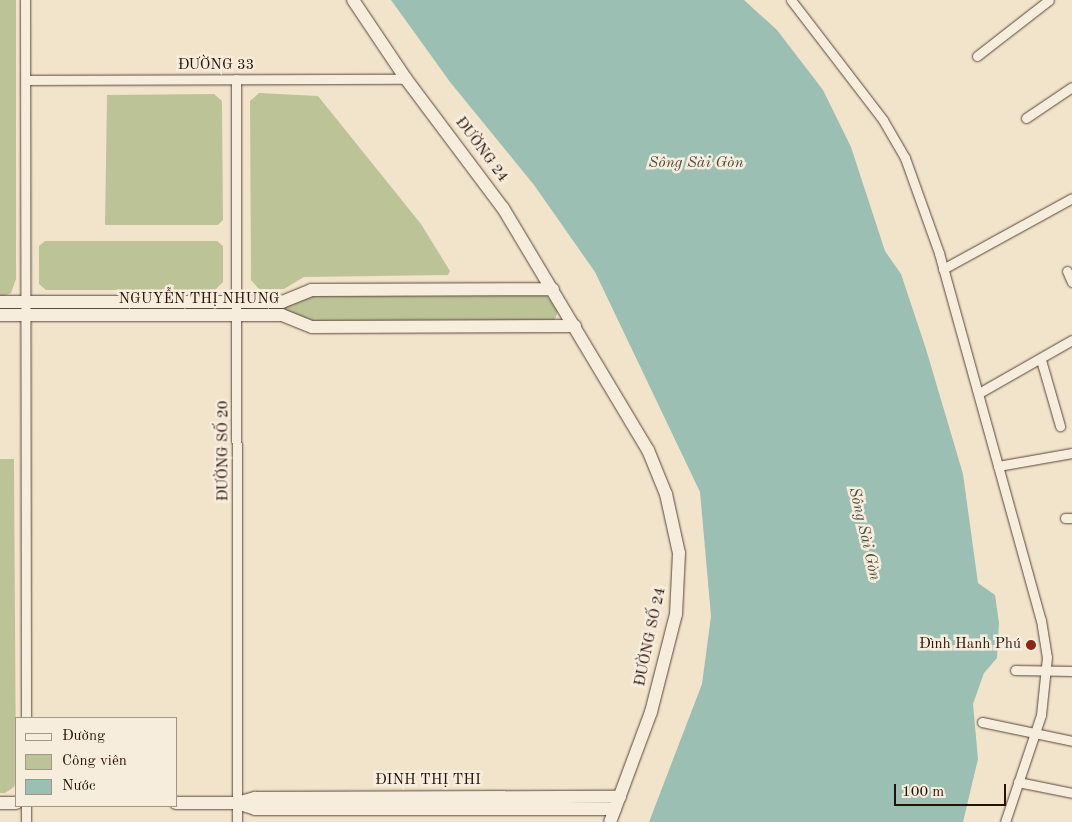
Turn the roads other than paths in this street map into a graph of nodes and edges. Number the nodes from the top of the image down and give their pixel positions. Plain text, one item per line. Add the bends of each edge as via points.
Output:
1 (25, 0) edge
2 (353, 0) edge
3 (792, 0) edge
4 (1049, 0) edge
5 (977, 56) dead end
6 (406, 78) junction
7 (236, 79) junction
8 (26, 80) junction
9 (1072, 86) edge
10 (1026, 118) dead end
11 (1072, 198) edge
12 (943, 269) junction
13 (1067, 271) dead end
14 (1072, 282) edge
15 (553, 290) junction
16 (0, 302) edge
17 (238, 302) junction
18 (24, 309) junction
19 (0, 315) edge
20 (238, 316) junction
21 (575, 326) junction
22 (1072, 340) edge
23 (1041, 360) junction
24 (979, 393) junction
25 (1060, 426) dead end
26 (1072, 454) edge
27 (998, 466) junction
28 (1015, 670) dead end
29 (1072, 671) edge
30 (1047, 672) junction
31 (26, 717) edge
32 (982, 722) dead end
33 (1035, 734) junction
34 (1072, 741) edge
35 (1018, 782) junction
36 (1072, 793) edge
37 (0, 803) edge
38 (15, 803) edge
39 (178, 803) edge
40 (237, 803) junction
41 (618, 803) junction
42 (26, 807) edge
43 (26, 822) edge
44 (238, 822) edge
45 (610, 822) edge
46 (1005, 822) edge

1 - 8 street
2 - 6 street, ĐƯỜNG 24
3 - 12 street via 883,120 905,158
4 - 5 street
6 - 7 street, ĐƯỜNG 33
6 - 15 street, ĐƯỜNG 24 via 485,181
7 - 8 street, ĐƯỜNG 33
7 - 17 street, ĐƯỜNG SỐ 20
8 - 18 street
9 - 10 street
11 - 12 street
12 - 24 street
13 - 14 street
15 - 17 street, NGUYỄN THỊ NHUNG via 311,290 282,302
15 - 21 street, ĐƯỜNG 24
16 - 18 street, NGUYỄN THỊ NHUNG
17 - 18 street, NGUYỄN THỊ NHUNG
17 - 20 street, ĐƯỜNG SỐ 20
18 - 19 street, NGUYỄN THỊ NHUNG
18 - 20 street, NGUYỄN THỊ NHUNG
18 - 31 street
20 - 21 street, NGUYỄN THỊ NHUNG via 282,315 312,327
20 - 40 street, ĐƯỜNG SỐ 20
21 - 41 street, ĐƯỜNG SỐ 24 via 648,450 666,494 679,554 676,614 662,677
22 - 23 street
23 - 24 street
23 - 25 street
24 - 27 street
26 - 27 street
27 - 30 street via 1041,620
28 - 30 street
29 - 30 street
30 - 33 street
32 - 33 street
33 - 34 street
33 - 35 street
35 - 36 street
35 - 46 street
37 - 38 street
39 - 40 street, ĐINH THỊ THI
40 - 41 street, ĐINH THỊ THI via 255,809
40 - 44 street, ĐƯỜNG SỐ 20
41 - 45 street, ĐƯỜNG SỐ 24
42 - 43 street

